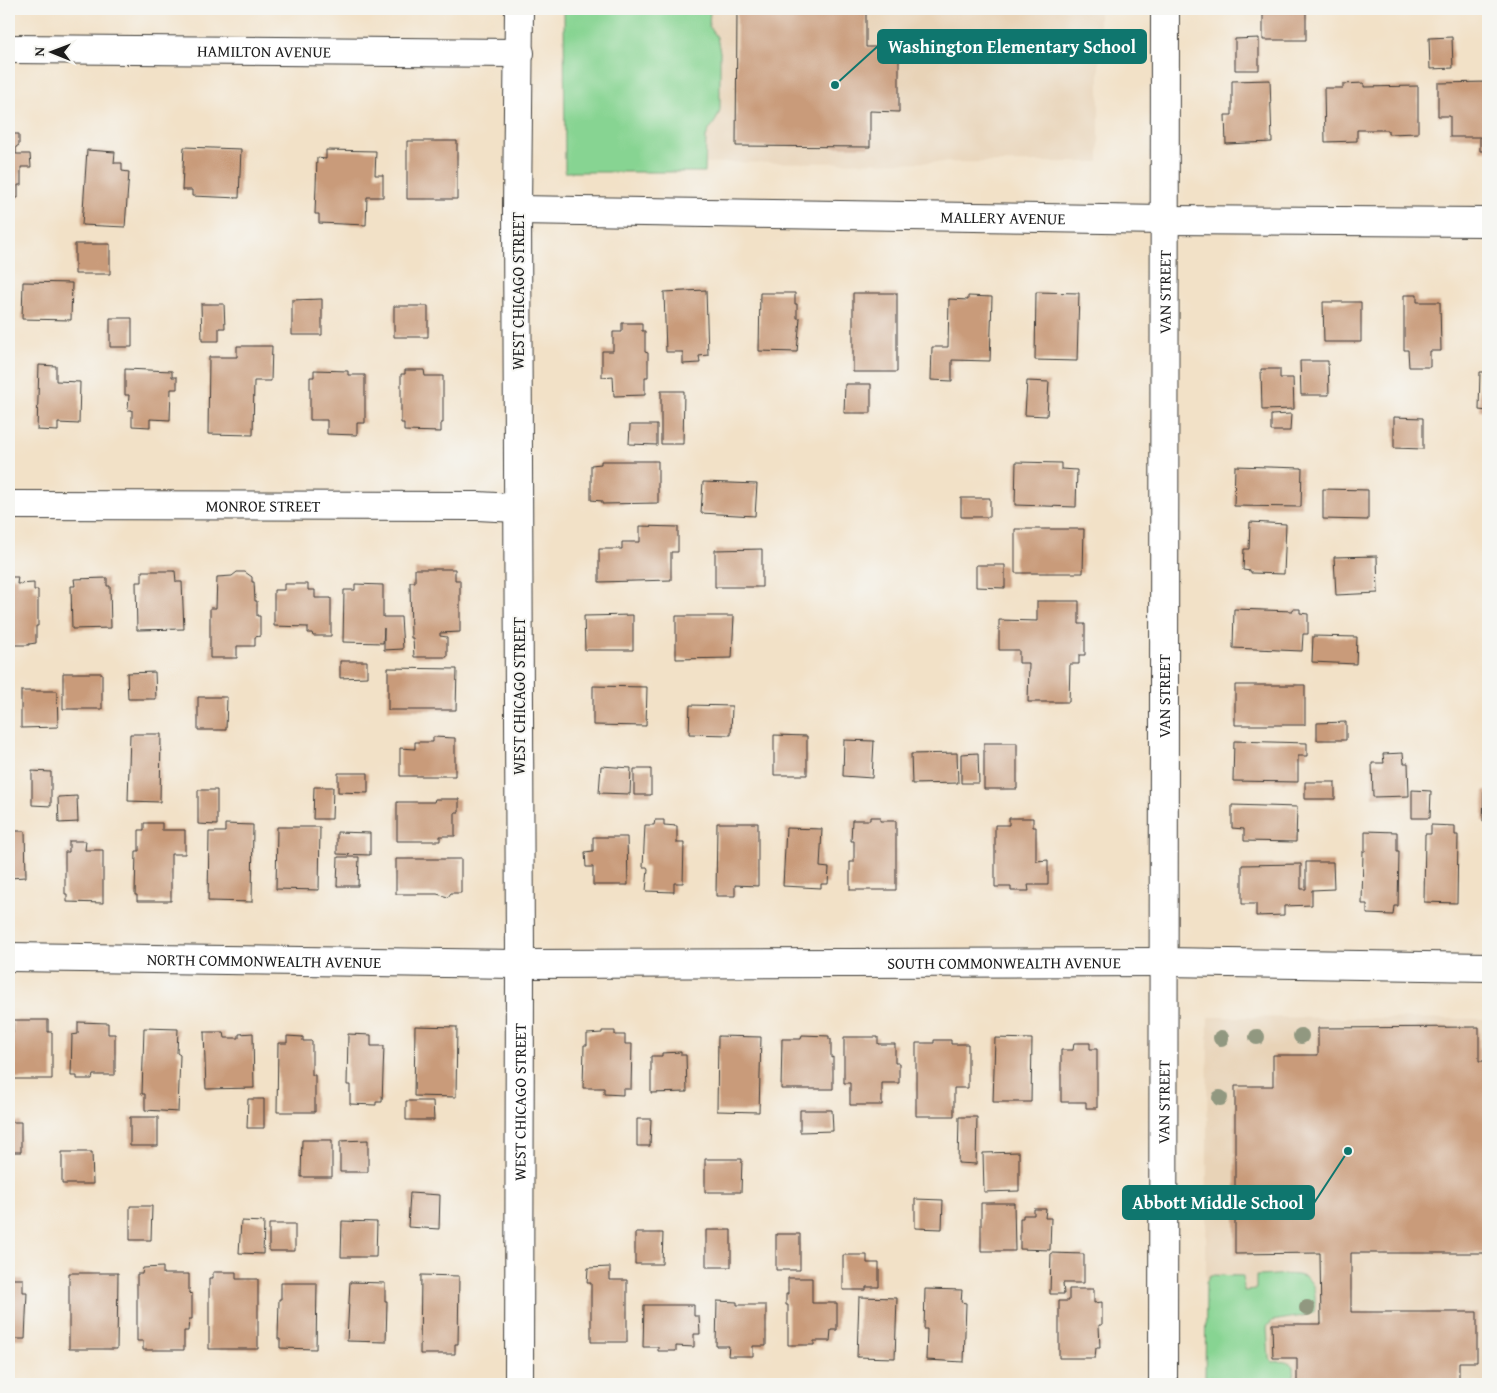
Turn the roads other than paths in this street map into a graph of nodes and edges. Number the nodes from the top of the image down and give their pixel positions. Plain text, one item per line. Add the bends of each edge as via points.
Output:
1 (519, 9) edge
2 (1164, 9) edge
3 (9, 49) edge
4 (520, 53) junction
5 (518, 210) junction
6 (1164, 220) junction
7 (1488, 222) edge
8 (9, 505) edge
9 (518, 508) junction
10 (9, 957) edge
11 (1163, 962) junction
12 (520, 964) junction
13 (1488, 967) edge
14 (519, 1384) edge
15 (1163, 1384) edge

1 - 4 street, WEST CHICAGO STREET
2 - 6 street, VAN STREET
3 - 4 street, HAMILTON AVENUE
4 - 5 street, WEST CHICAGO STREET
5 - 6 street, MALLERY AVENUE
5 - 9 street, WEST CHICAGO STREET
6 - 7 street, MALLERY AVENUE
6 - 11 street, VAN STREET
8 - 9 street, MONROE STREET
9 - 12 street, WEST CHICAGO STREET
10 - 12 street, NORTH COMMONWEALTH AVENUE
11 - 12 street, SOUTH COMMONWEALTH AVENUE
11 - 13 street, SOUTH COMMONWEALTH AVENUE
11 - 15 street, VAN STREET
12 - 14 street, WEST CHICAGO STREET

